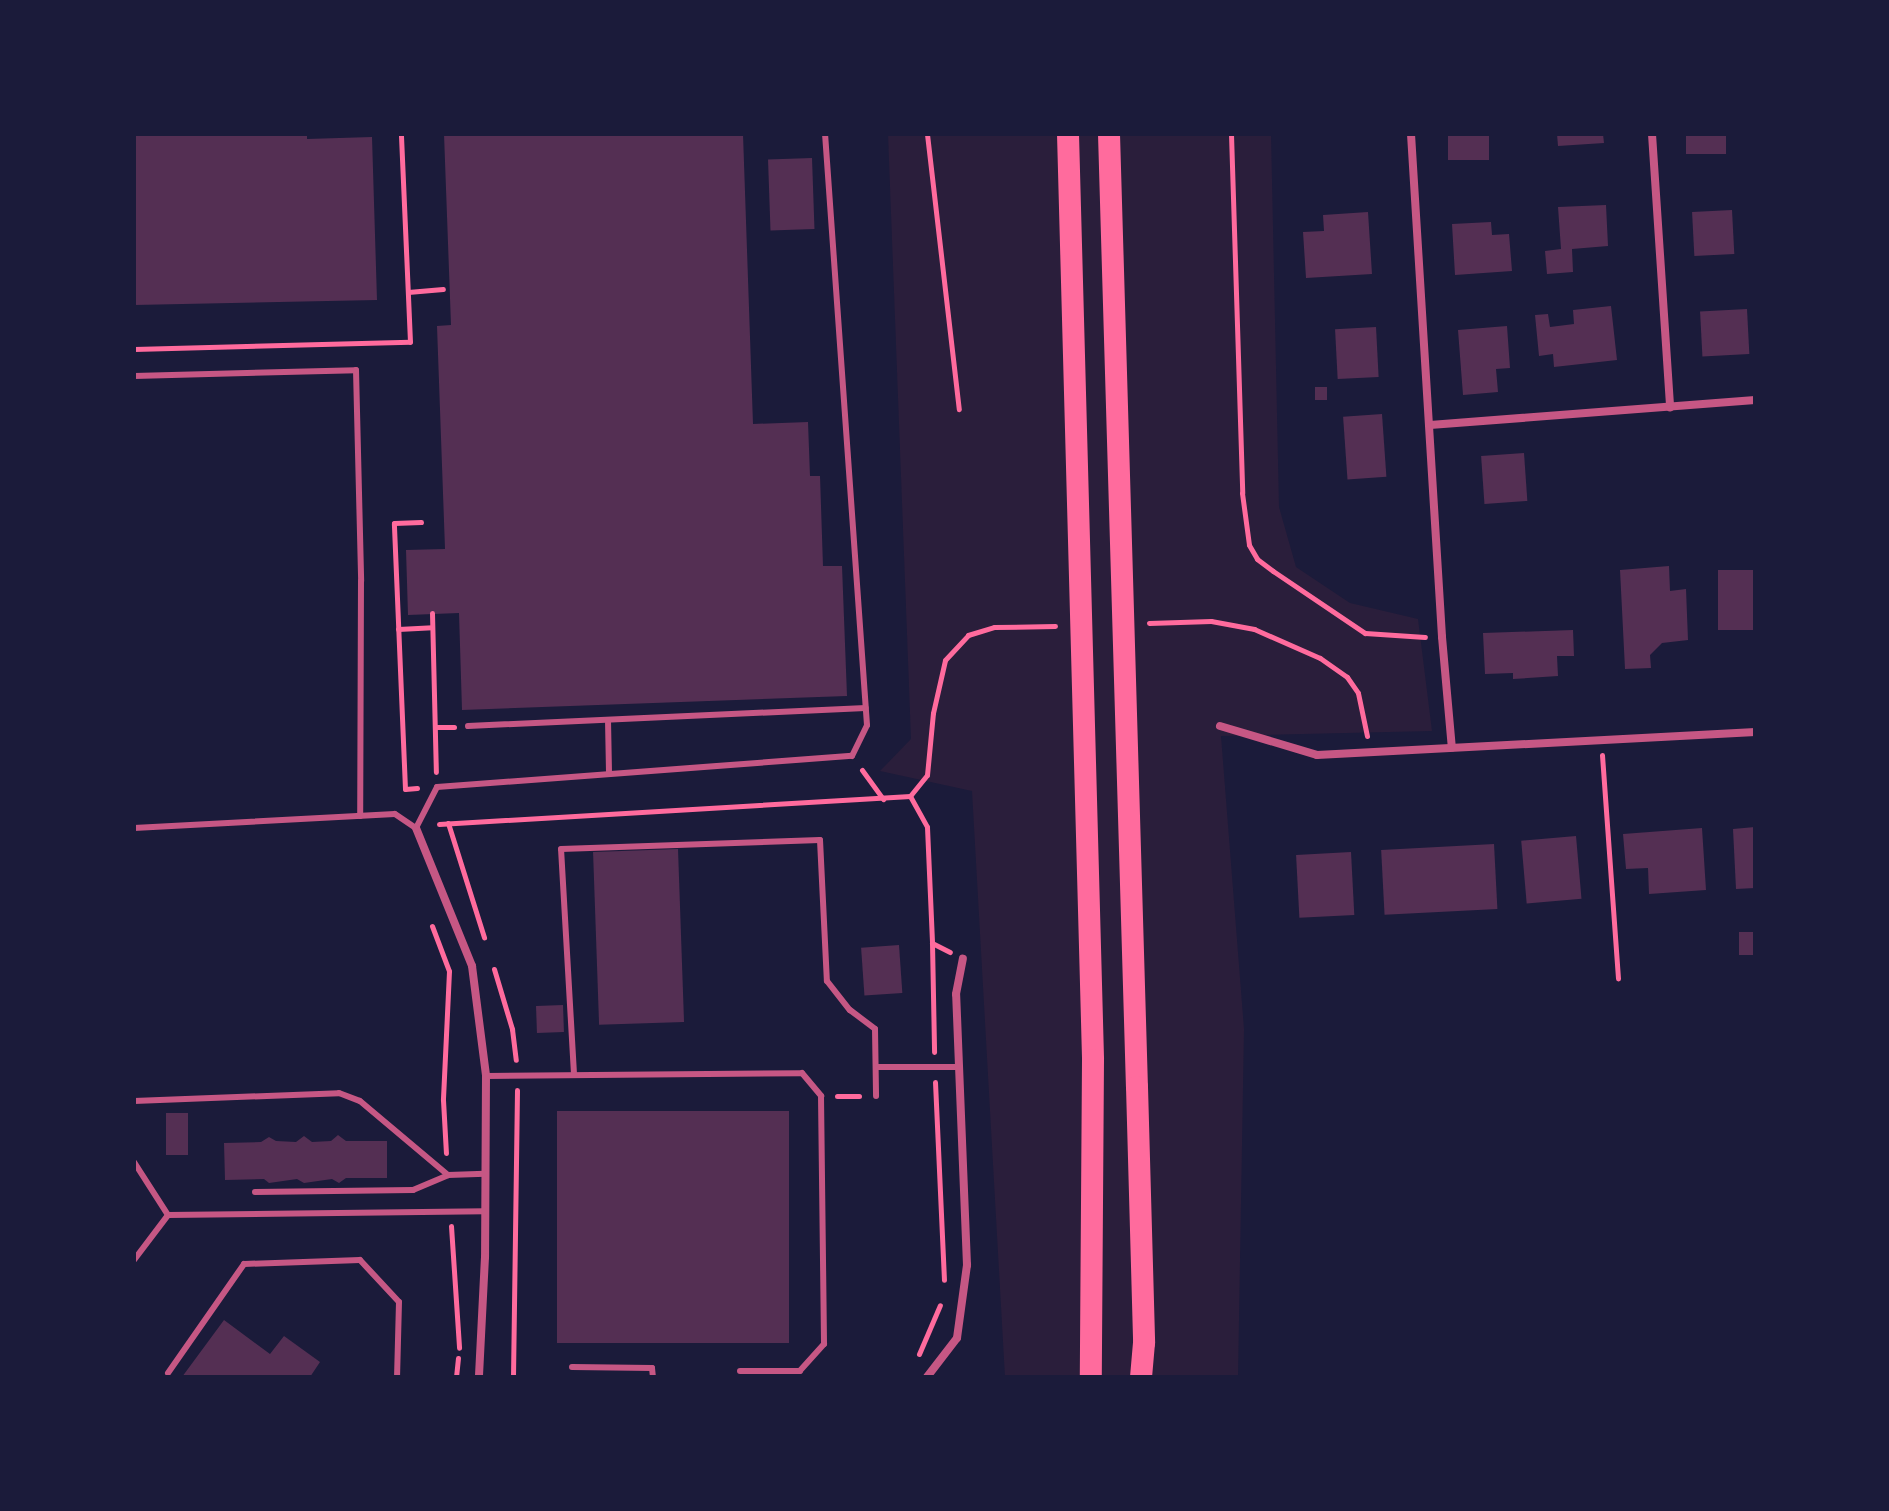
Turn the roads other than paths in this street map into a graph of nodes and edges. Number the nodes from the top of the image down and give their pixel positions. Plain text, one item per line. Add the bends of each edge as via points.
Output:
1 (825, 134) edge
2 (1068, 134) edge
3 (1109, 134) edge
4 (1411, 134) edge
5 (1652, 134) edge
6 (134, 376) edge
7 (1755, 400) edge
8 (1670, 407) junction
9 (1430, 425) junction
10 (866, 708) junction
11 (608, 720) junction
12 (468, 726) dead end
13 (1220, 726) dead end
14 (1755, 732) edge
15 (1452, 748) junction
16 (609, 774) junction
17 (360, 816) junction
18 (134, 828) edge
19 (416, 828) junction
20 (963, 959) road end
21 (877, 1067) junction
22 (958, 1067) junction
23 (574, 1074) junction
24 (486, 1076) junction
25 (876, 1096) road end
26 (134, 1101) edge
27 (134, 1162) edge
28 (485, 1174) junction
29 (448, 1175) junction
30 (255, 1192) dead end
31 (485, 1211) junction
32 (168, 1215) junction
33 (134, 1260) edge
34 (572, 1367) dead end
35 (740, 1371) dead end
36 (168, 1373) dead end
37 (397, 1377) edge
38 (479, 1377) edge
39 (653, 1377) edge
40 (927, 1377) edge
41 (1091, 1377) edge
42 (1141, 1377) edge

1 - 10 lane
2 - 41 highway via 1093,1060
3 - 42 highway
4 - 9 street
5 - 8 street
6 - 17 lane via 356,370
7 - 8 street
8 - 9 street
9 - 15 street
10 - 11 lane
10 - 16 lane via 867,725 852,756
11 - 12 lane
11 - 16 lane
13 - 15 street via 1317,755
14 - 15 street
16 - 19 lane via 437,787
17 - 18 lane
17 - 19 lane via 395,814
19 - 24 street via 472,966
20 - 22 street via 956,994
21 - 22 lane
21 - 23 lane via 875,1029 850,1010 827,981 820,840 561,849
21 - 25 lane
22 - 40 street via 967,1265 957,1338
23 - 24 lane
23 - 35 lane via 802,1073 821,1096 824,1344 800,1371
24 - 28 street
26 - 29 lane via 339,1093 360,1101
27 - 32 lane
28 - 29 lane
28 - 31 street
29 - 30 lane via 413,1190
31 - 32 lane
31 - 38 street
32 - 33 lane
34 - 39 lane via 652,1368
36 - 37 lane via 244,1264 360,1260 399,1302

